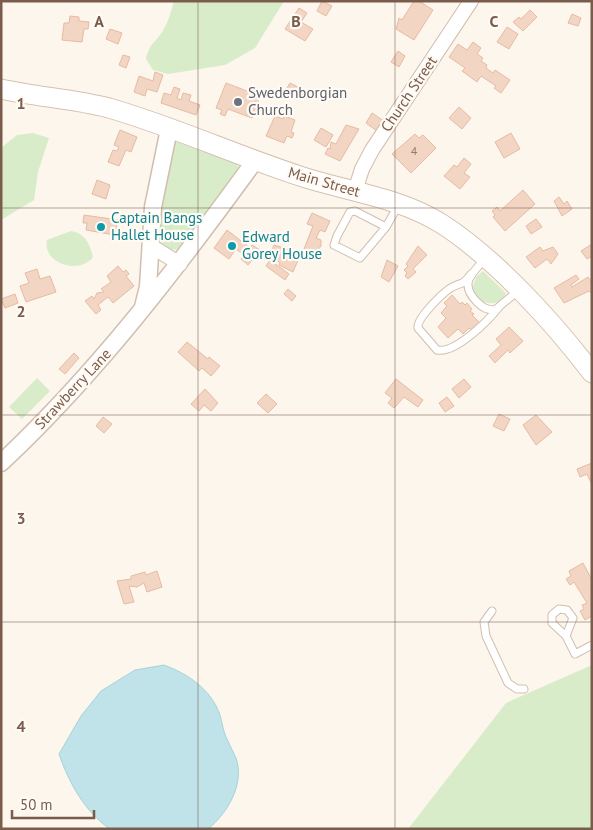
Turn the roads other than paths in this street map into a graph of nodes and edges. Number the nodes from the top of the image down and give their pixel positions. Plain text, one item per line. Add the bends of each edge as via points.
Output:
1 (471, 1) edge
2 (1, 90) edge
3 (168, 129) junction
4 (254, 162) junction
5 (355, 192) junction
6 (399, 204) junction
7 (386, 227) junction
8 (151, 246) junction
9 (486, 259) junction
10 (180, 264) junction
11 (472, 274) junction
12 (519, 290) junction
13 (500, 308) junction
14 (142, 311) junction
15 (592, 373) edge
16 (1, 463) edge
17 (492, 611) dead end
18 (566, 636) dead end
19 (592, 645) edge
20 (524, 689) dead end

1 - 5 street, Church Street via 372,150
2 - 3 main road, Main Street via 102,106
3 - 4 main road, Main Street
3 - 8 street, Strawberry Lane via 153,207
4 - 5 main road, Main Street
4 - 10 street, Strawberry Lane
5 - 6 main road, Main Street
6 - 7 lane
6 - 9 main road, Main Street via 442,224
7 - 7 lane via 355,211 350,212 334,246 360,258
8 - 10 street
8 - 14 street, Strawberry Lane
9 - 11 lane
9 - 12 main road, Main Street
10 - 14 street, Strawberry Lane
11 - 13 lane via 468,284 470,294 482,307 490,310
11 - 13 lane via 462,284 450,289 419,320 418,328 437,350 442,351 469,337
12 - 13 lane
12 - 15 main road, Main Street
14 - 16 street, Strawberry Lane via 77,386
17 - 20 lane via 484,622 486,636 508,683 516,689
18 - 19 lane via 575,654

